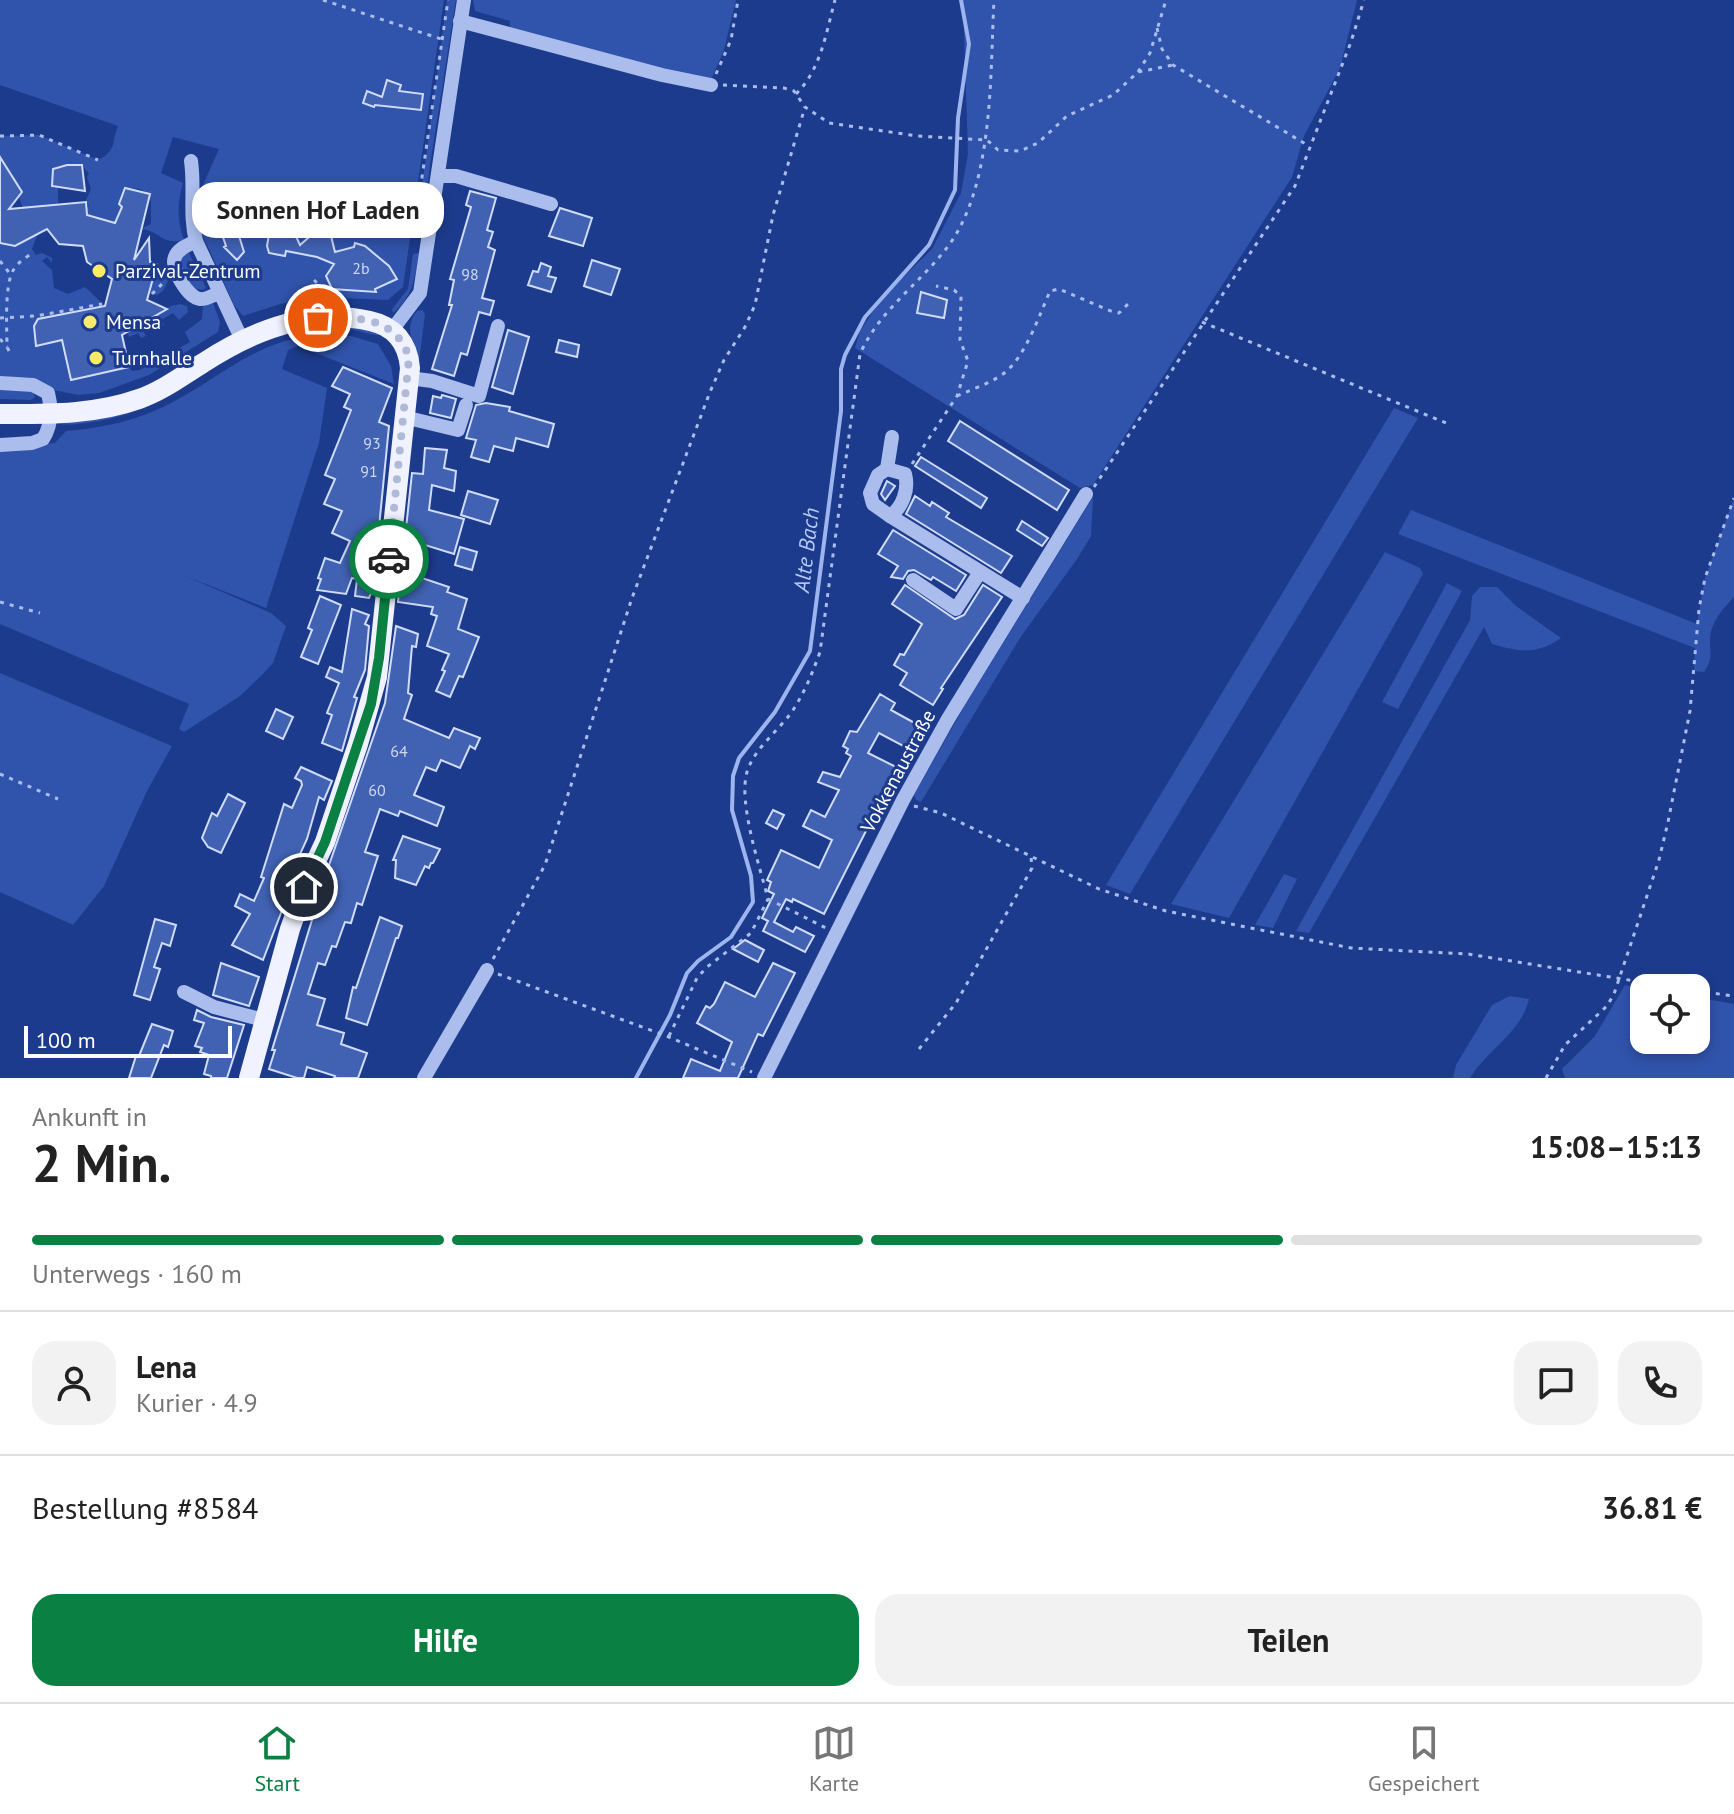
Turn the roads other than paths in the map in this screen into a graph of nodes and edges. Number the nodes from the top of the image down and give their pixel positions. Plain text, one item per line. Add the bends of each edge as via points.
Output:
1 (464, 0) edge
2 (460, 21) junction
3 (711, 85) road end
4 (191, 161) dead end
5 (438, 176) junction
6 (551, 204) dead end
7 (196, 241) junction
8 (219, 293) junction
9 (498, 326) dead end
10 (392, 330) junction
11 (242, 340) junction
12 (409, 378) junction
13 (0, 383) edge
14 (466, 405) dead end
15 (0, 414) edge
16 (51, 414) junction
17 (404, 417) junction
18 (892, 437) dead end
19 (0, 445) edge
20 (887, 469) junction
21 (1086, 494) road end
22 (890, 516) junction
23 (980, 572) junction
24 (913, 580) dead end
25 (1023, 598) junction
26 (487, 970) road end
27 (184, 992) dead end
28 (264, 1020) junction
29 (249, 1078) edge
30 (424, 1078) edge
31 (764, 1078) edge

1 - 2 street
2 - 3 street
2 - 5 street
4 - 7 street
5 - 6 street via 456,176
5 - 10 street via 420,293
7 - 8 street
7 - 8 street via 181,249 174,265 197,299
8 - 11 street
9 - 12 street via 479,396
10 - 11 main road via 361,319 318,318
10 - 12 main road via 407,350
11 - 16 main road via 143,398 86,412
12 - 17 main road
13 - 16 street via 42,389 48,393
14 - 17 street via 458,430
15 - 16 main road
16 - 19 street via 43,439
17 - 28 main road via 371,704 325,842 304,887
18 - 20 street
20 - 22 street via 870,493 873,504
20 - 22 street via 905,474 906,491
21 - 25 street, Vokkenaustraße
22 - 23 street
23 - 24 street via 956,609
23 - 25 street
25 - 31 street, Vokkenaustraße via 903,800
26 - 30 street
27 - 28 street via 214,1007
28 - 29 main road

